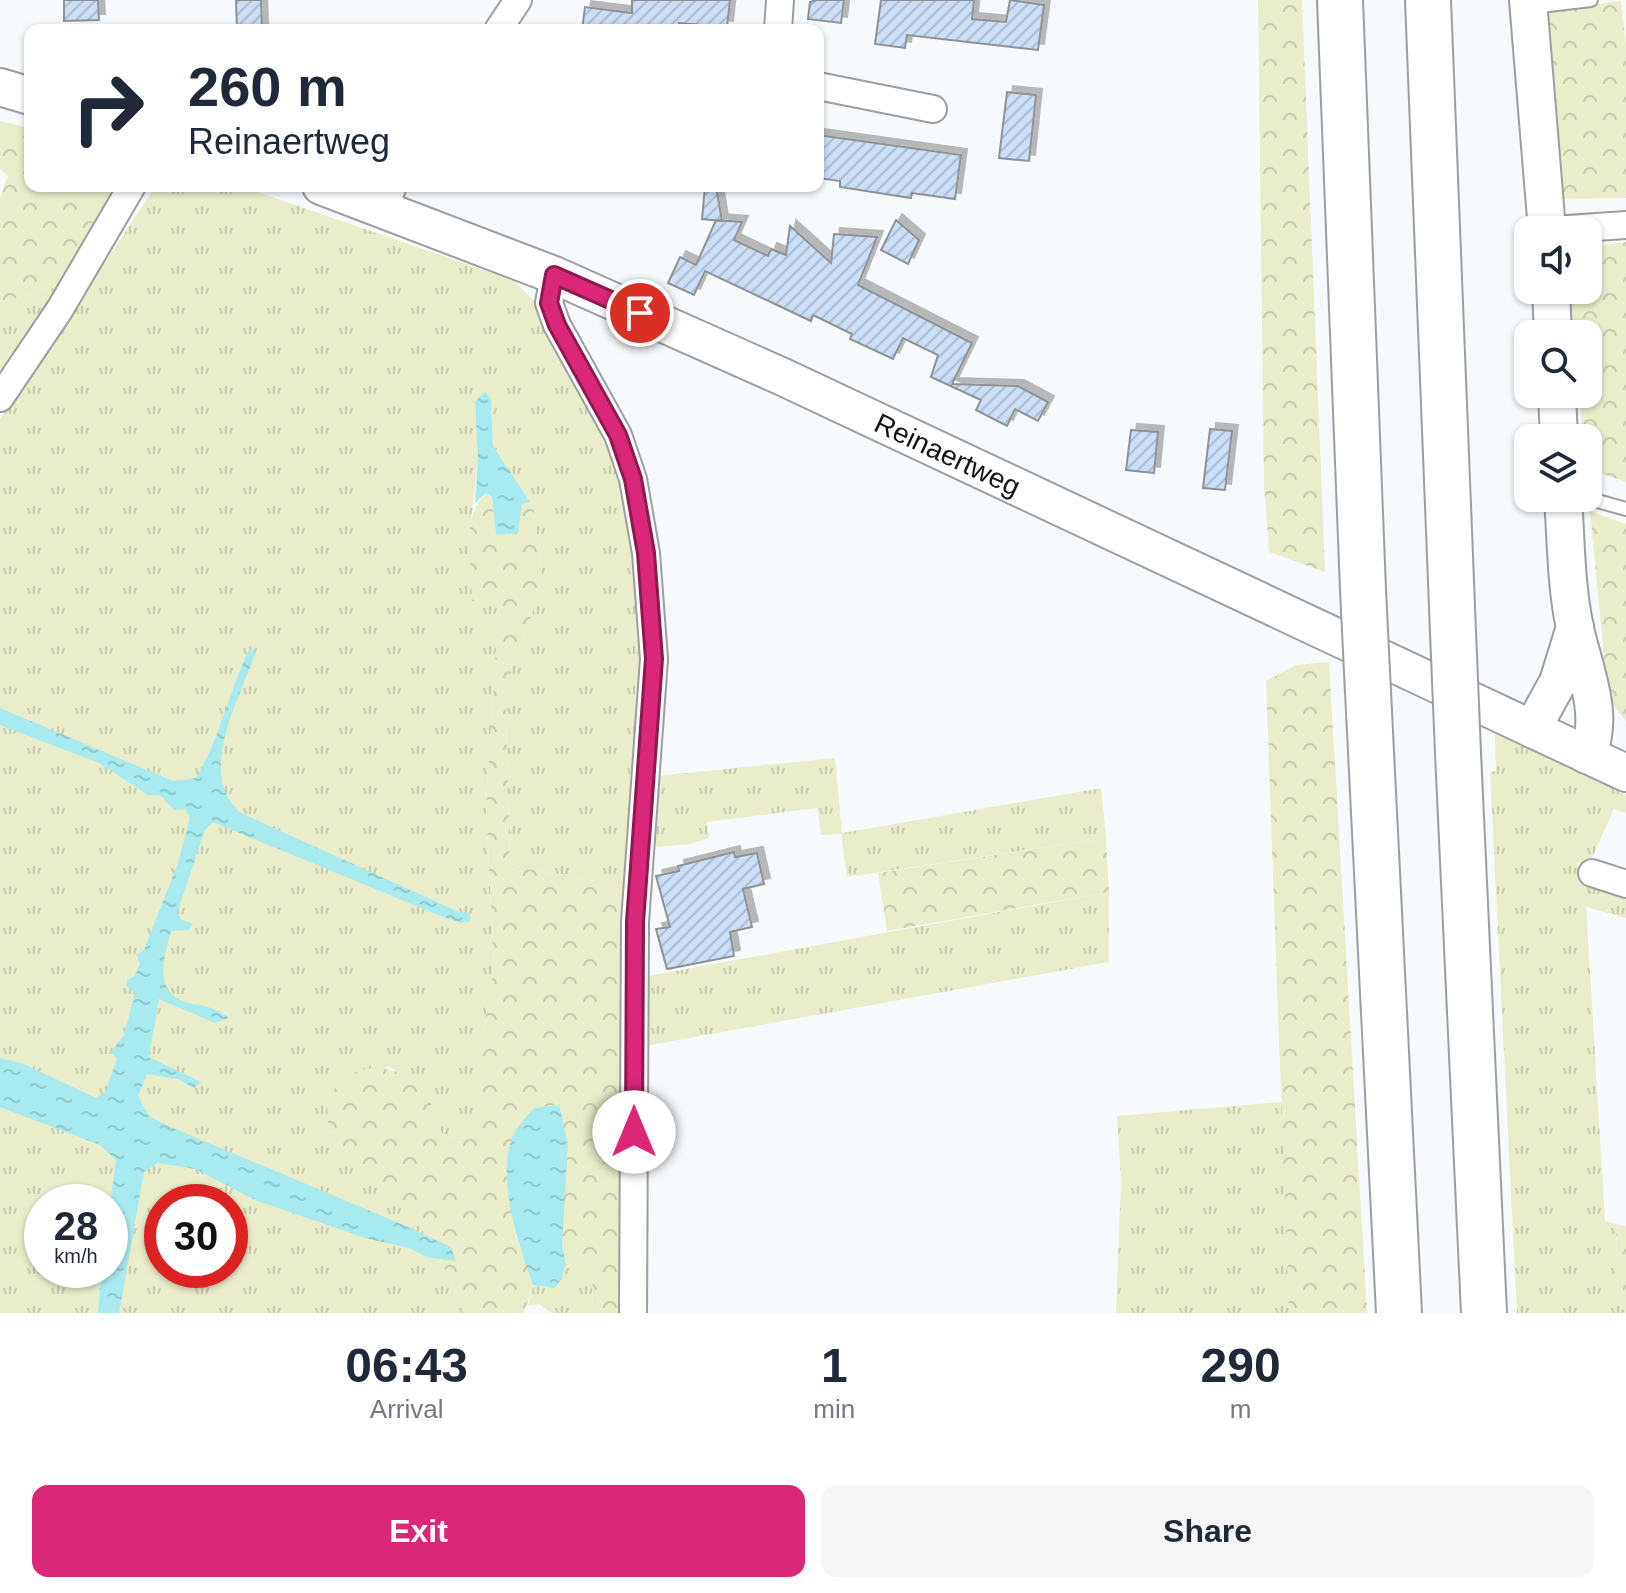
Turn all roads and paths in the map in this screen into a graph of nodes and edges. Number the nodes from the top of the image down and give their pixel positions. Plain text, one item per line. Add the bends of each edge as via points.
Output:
1 (518, 0) edge
2 (780, 0) edge
3 (1340, 0) edge
4 (1428, 0) edge
5 (1591, 0) edge
6 (1528, 4) edge
7 (502, 24) edge
8 (778, 24) edge
9 (0, 87) edge
10 (824, 87) edge
11 (24, 94) edge
12 (933, 109) dead end
13 (128, 192) edge
14 (358, 192) edge
15 (389, 197) edge
16 (1549, 216) edge
17 (1626, 225) edge
18 (1602, 227) edge
19 (554, 275) junction
20 (0, 398) edge
21 (1602, 502) edge
22 (1626, 509) edge
23 (1564, 512) edge
24 (1575, 627) junction
25 (1561, 742) junction
26 (1626, 773) edge
27 (1592, 873) dead end
28 (1626, 884) edge
29 (633, 1313) edge
30 (1399, 1313) edge
31 (1484, 1313) edge

1 - 7 street
2 - 8 street
3 - 30 highway, bridge
4 - 31 highway, bridge
5 - 6 lane
6 - 16 main road
9 - 11 main road
10 - 12 street
13 - 20 street
14 - 15 main road, Reinaertweg
15 - 19 main road, Reinaertweg
17 - 18 street
19 - 25 main road, Reinaertweg
19 - 29 street via 549,303 618,435 633,479 646,553 654,659 635,922
21 - 22 lane
23 - 24 main road
24 - 25 main road via 1558,682
24 - 25 main road via 1588,671 1595,739
25 - 26 main road, Reinaertweg
27 - 28 street

